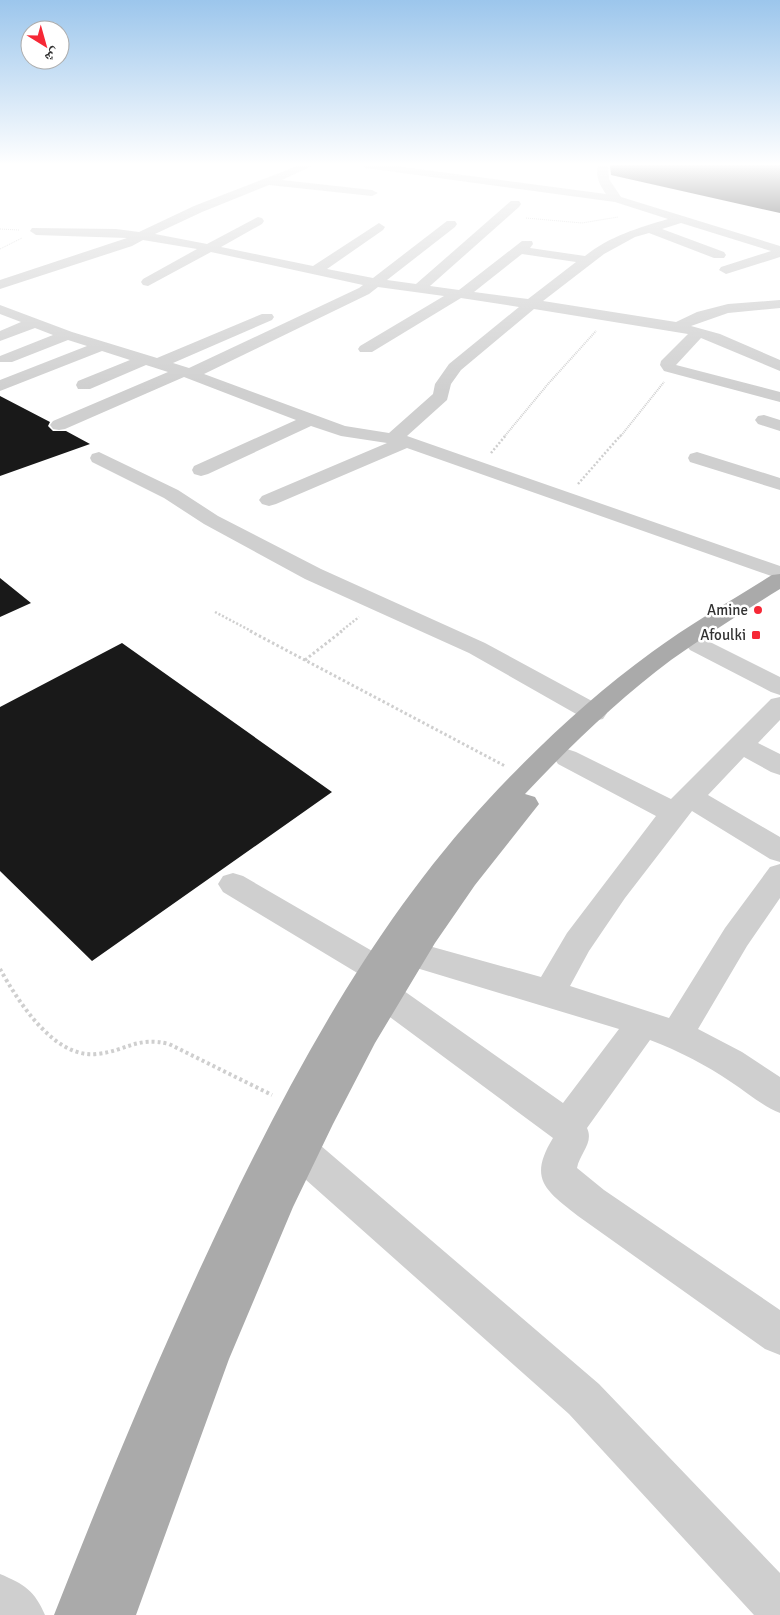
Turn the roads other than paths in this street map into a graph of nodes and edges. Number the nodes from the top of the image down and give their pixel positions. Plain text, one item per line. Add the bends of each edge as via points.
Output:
1 (133, 240) edge
2 (171, 240) edge
3 (223, 240) edge
4 (359, 240) edge
5 (430, 240) edge
6 (474, 240) edge
7 (619, 240) edge
8 (681, 240) edge
9 (746, 240) edge
10 (211, 247) junction
11 (780, 252) edge
12 (719, 255) dead end
13 (587, 260) junction
14 (7, 266) dead end
15 (316, 270) junction
16 (726, 270) dead end
17 (30, 275) junction
18 (352, 278) junction
19 (148, 282) dead end
20 (375, 282) junction
21 (1, 283) edge
22 (419, 288) junction
23 (332, 289) dead end
24 (460, 294) junction
25 (531, 304) junction
26 (780, 304) edge
27 (0, 309) edge
28 (281, 311) dead end
29 (36, 322) junction
30 (678, 327) junction
31 (699, 332) junction
32 (67, 335) junction
33 (0, 336) edge
34 (101, 346) junction
35 (366, 349) dead end
36 (6, 358) dead end
37 (152, 362) junction
38 (780, 366) edge
39 (186, 373) junction
40 (84, 385) dead end
41 (0, 386) edge
42 (780, 397) edge
43 (310, 420) junction
44 (59, 425) dead end
45 (400, 440) junction
46 (99, 458) dead end
47 (697, 458) dead end
48 (201, 470) dead end
49 (780, 484) edge
50 (269, 500) dead end
51 (780, 573) edge
52 (780, 580) edge
53 (780, 593) edge
54 (698, 645) junction
55 (780, 687) edge
56 (780, 705) edge
57 (594, 714) junction
58 (740, 744) junction
59 (567, 758) junction
60 (780, 766) edge
61 (682, 805) junction
62 (780, 851) edge
63 (780, 875) edge
64 (233, 884) dead end
65 (411, 954) junction
66 (381, 982) junction
67 (548, 995) junction
68 (642, 1024) junction
69 (677, 1036) junction
70 (777, 1087) edge
71 (568, 1125) junction
72 (300, 1151) junction
73 (780, 1334) edge
74 (0, 1598) edge
75 (780, 1608) edge
76 (21, 1615) edge
77 (78, 1615) edge
78 (112, 1615) edge

1 - 17 street
2 - 10 street
3 - 10 street
4 - 15 street
5 - 20 street
6 - 22 street
7 - 13 street
8 - 12 street
9 - 11 street
10 - 15 street
10 - 19 street
11 - 16 street
13 - 24 street via 523,247
13 - 25 street
14 - 17 street
15 - 18 street
17 - 21 street
18 - 20 street
18 - 23 street
20 - 22 street
20 - 39 street via 359,293
22 - 24 street
24 - 25 street
24 - 35 street
25 - 30 street
25 - 45 street via 455,367 443,384 441,396
26 - 30 street via 722,309 697,316
27 - 29 street
28 - 37 street
29 - 32 street
29 - 33 street
30 - 31 street
31 - 38 street
31 - 42 street via 668,365
32 - 34 street
32 - 36 street
34 - 37 street
34 - 41 street
37 - 39 street
37 - 40 street
39 - 43 street
39 - 44 street
43 - 45 street via 357,435
43 - 48 street
45 - 50 street
45 - 51 street
46 - 57 street via 171,494 211,520 304,570 477,648
47 - 49 street
52 - 57 main road via 684,640 647,667
53 - 54 main road
54 - 55 street
54 - 59 main road via 617,711
56 - 58 street
57 - 66 main road via 526,777 445,870
58 - 60 street
58 - 61 street
59 - 61 street
59 - 65 main road via 495,839
61 - 62 street
61 - 67 street via 578,942
63 - 69 street via 736,938
64 - 66 street
65 - 66 main road
65 - 67 street
66 - 71 street
66 - 72 main road
66 - 77 main road via 296,1108 179,1358
67 - 68 street
68 - 69 street
68 - 71 street
69 - 70 street
71 - 73 street via 572,1130 572,1142 561,1158 558,1172 567,1184
72 - 75 street via 584,1399
72 - 78 main road via 220,1327
74 - 76 street

